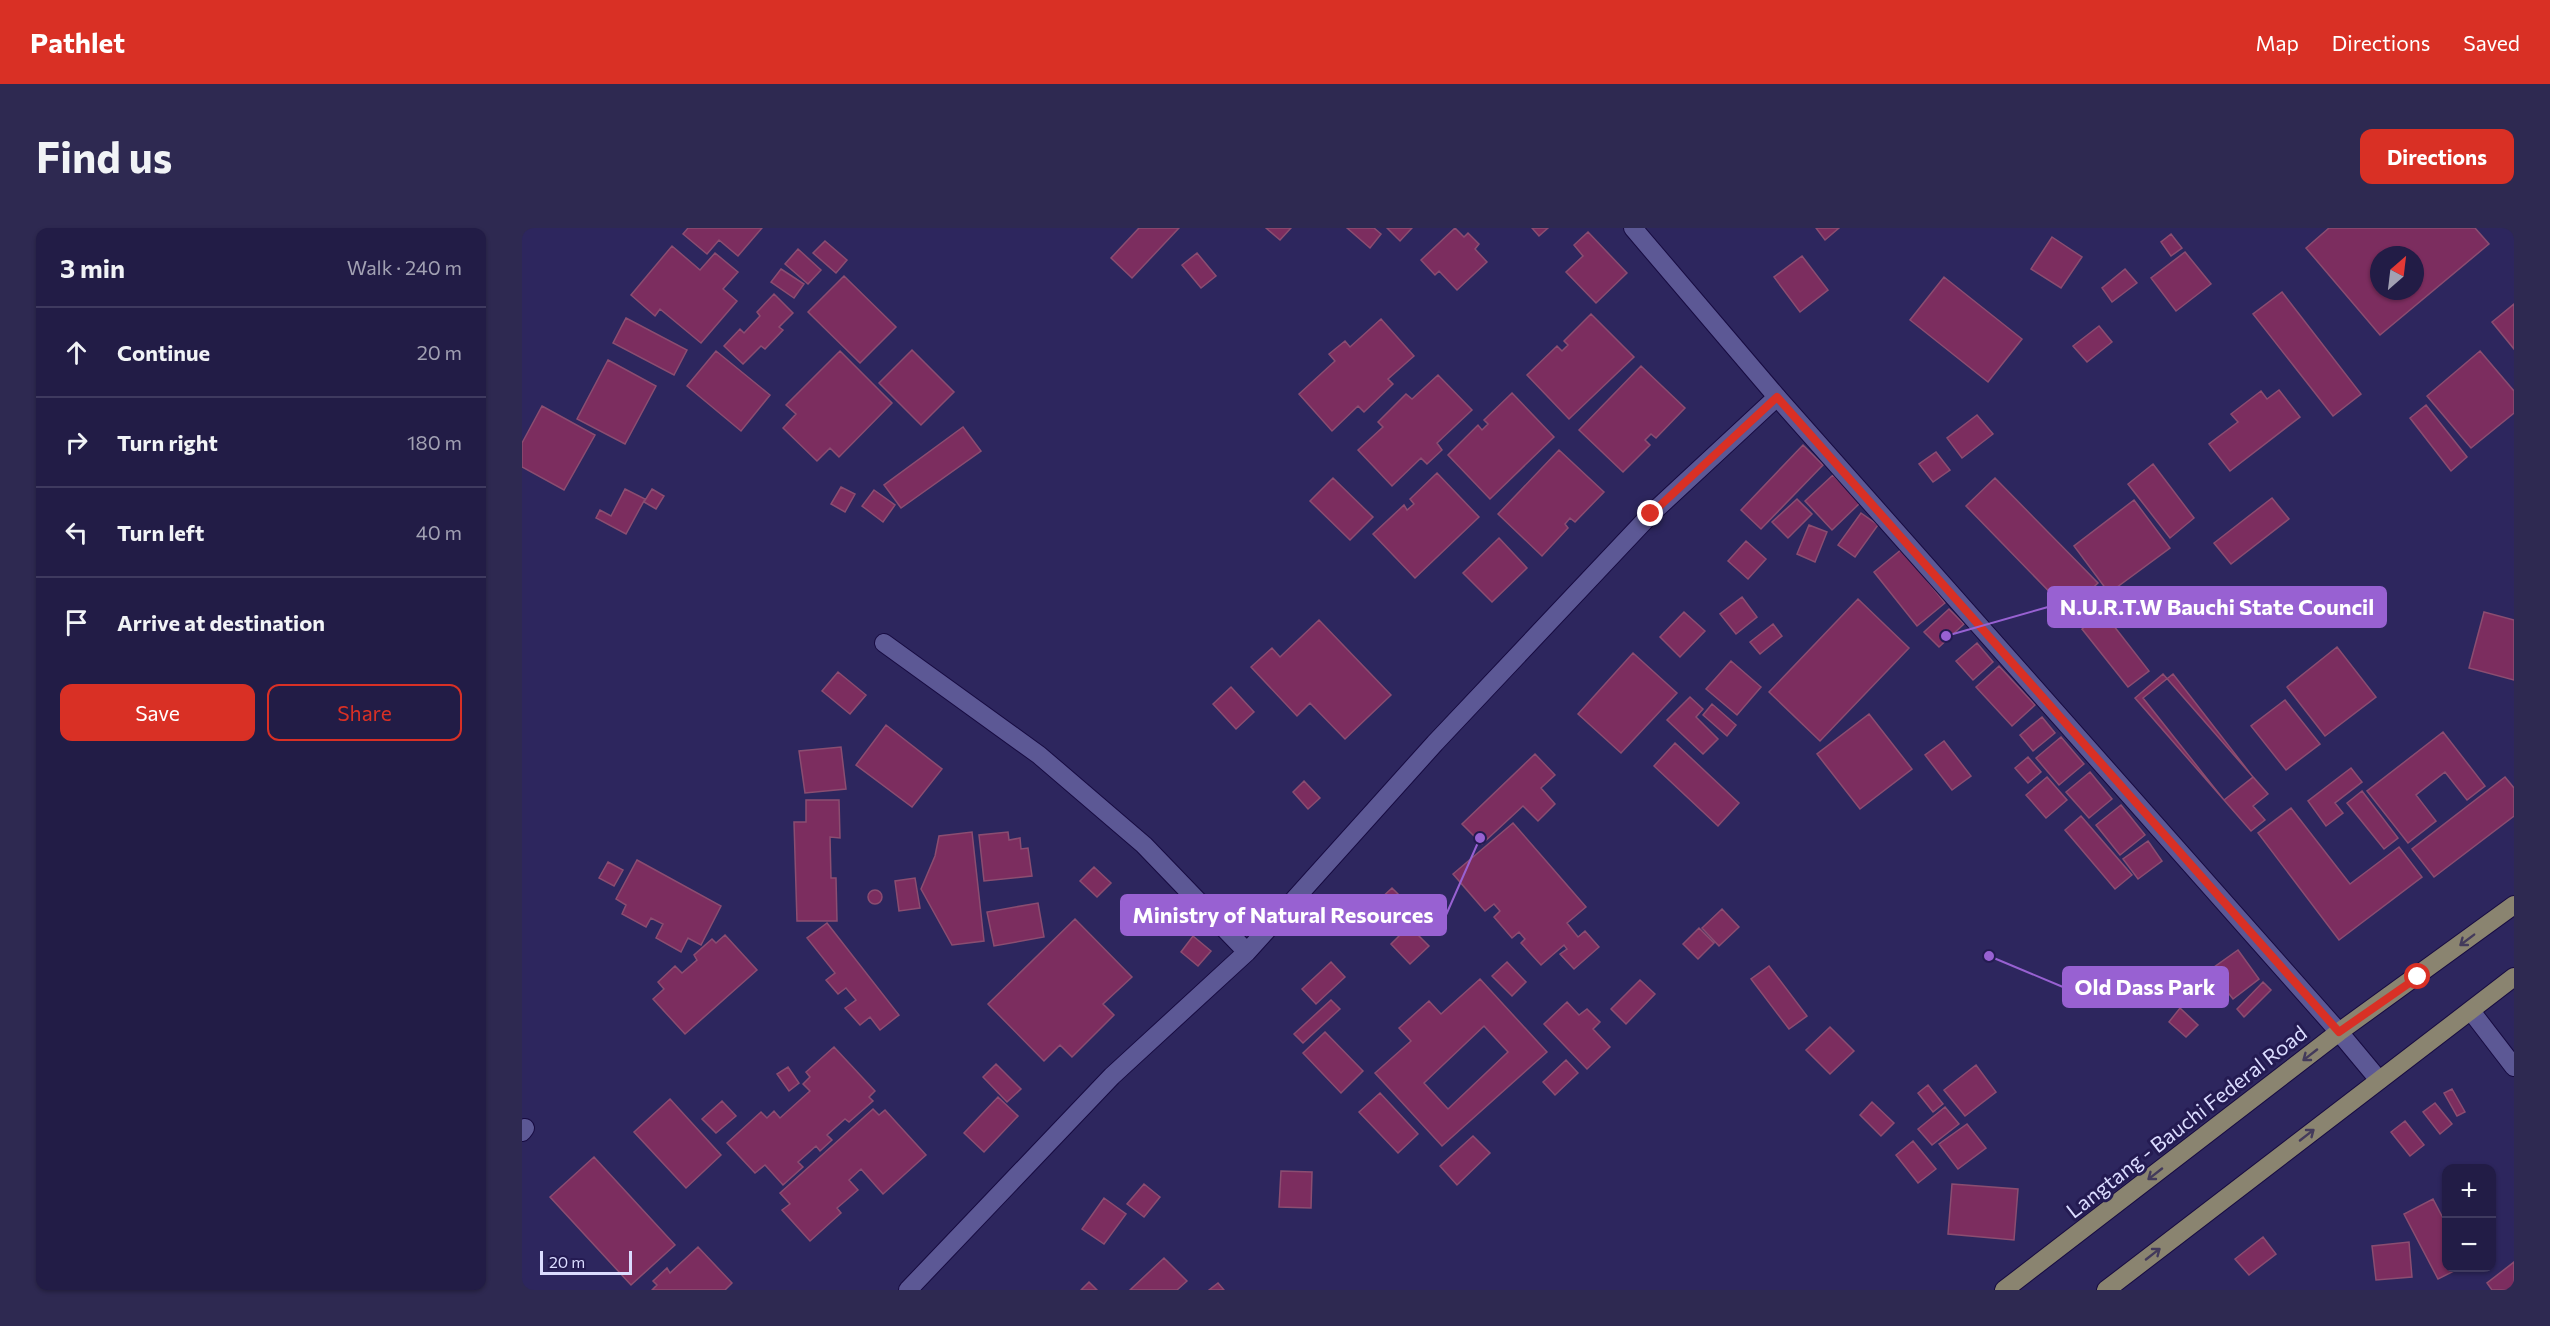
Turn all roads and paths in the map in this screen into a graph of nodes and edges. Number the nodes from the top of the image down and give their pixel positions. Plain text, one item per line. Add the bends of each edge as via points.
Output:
1 (1633, 228) edge
2 (1777, 397) junction
3 (884, 643) dead end
4 (2514, 905) edge
5 (1247, 952) junction
6 (2514, 977) edge
7 (2471, 1011) junction
8 (2339, 1032) junction
9 (2514, 1066) edge
10 (2379, 1080) junction
11 (908, 1290) edge
12 (2004, 1290) edge
13 (2106, 1290) edge

1 - 2 street
2 - 5 street via 1651,514 1562,606
2 - 8 street
3 - 5 street via 1048,763 1144,845
4 -> 8 main road, Langtang - Bauchi Federal Road
5 - 11 street via 1112,1076
6 - 7 main road
7 - 9 street
7 - 10 main road
8 - 10 street
8 -> 12 main road, Langtang - Bauchi Federal Road
13 -> 10 main road

